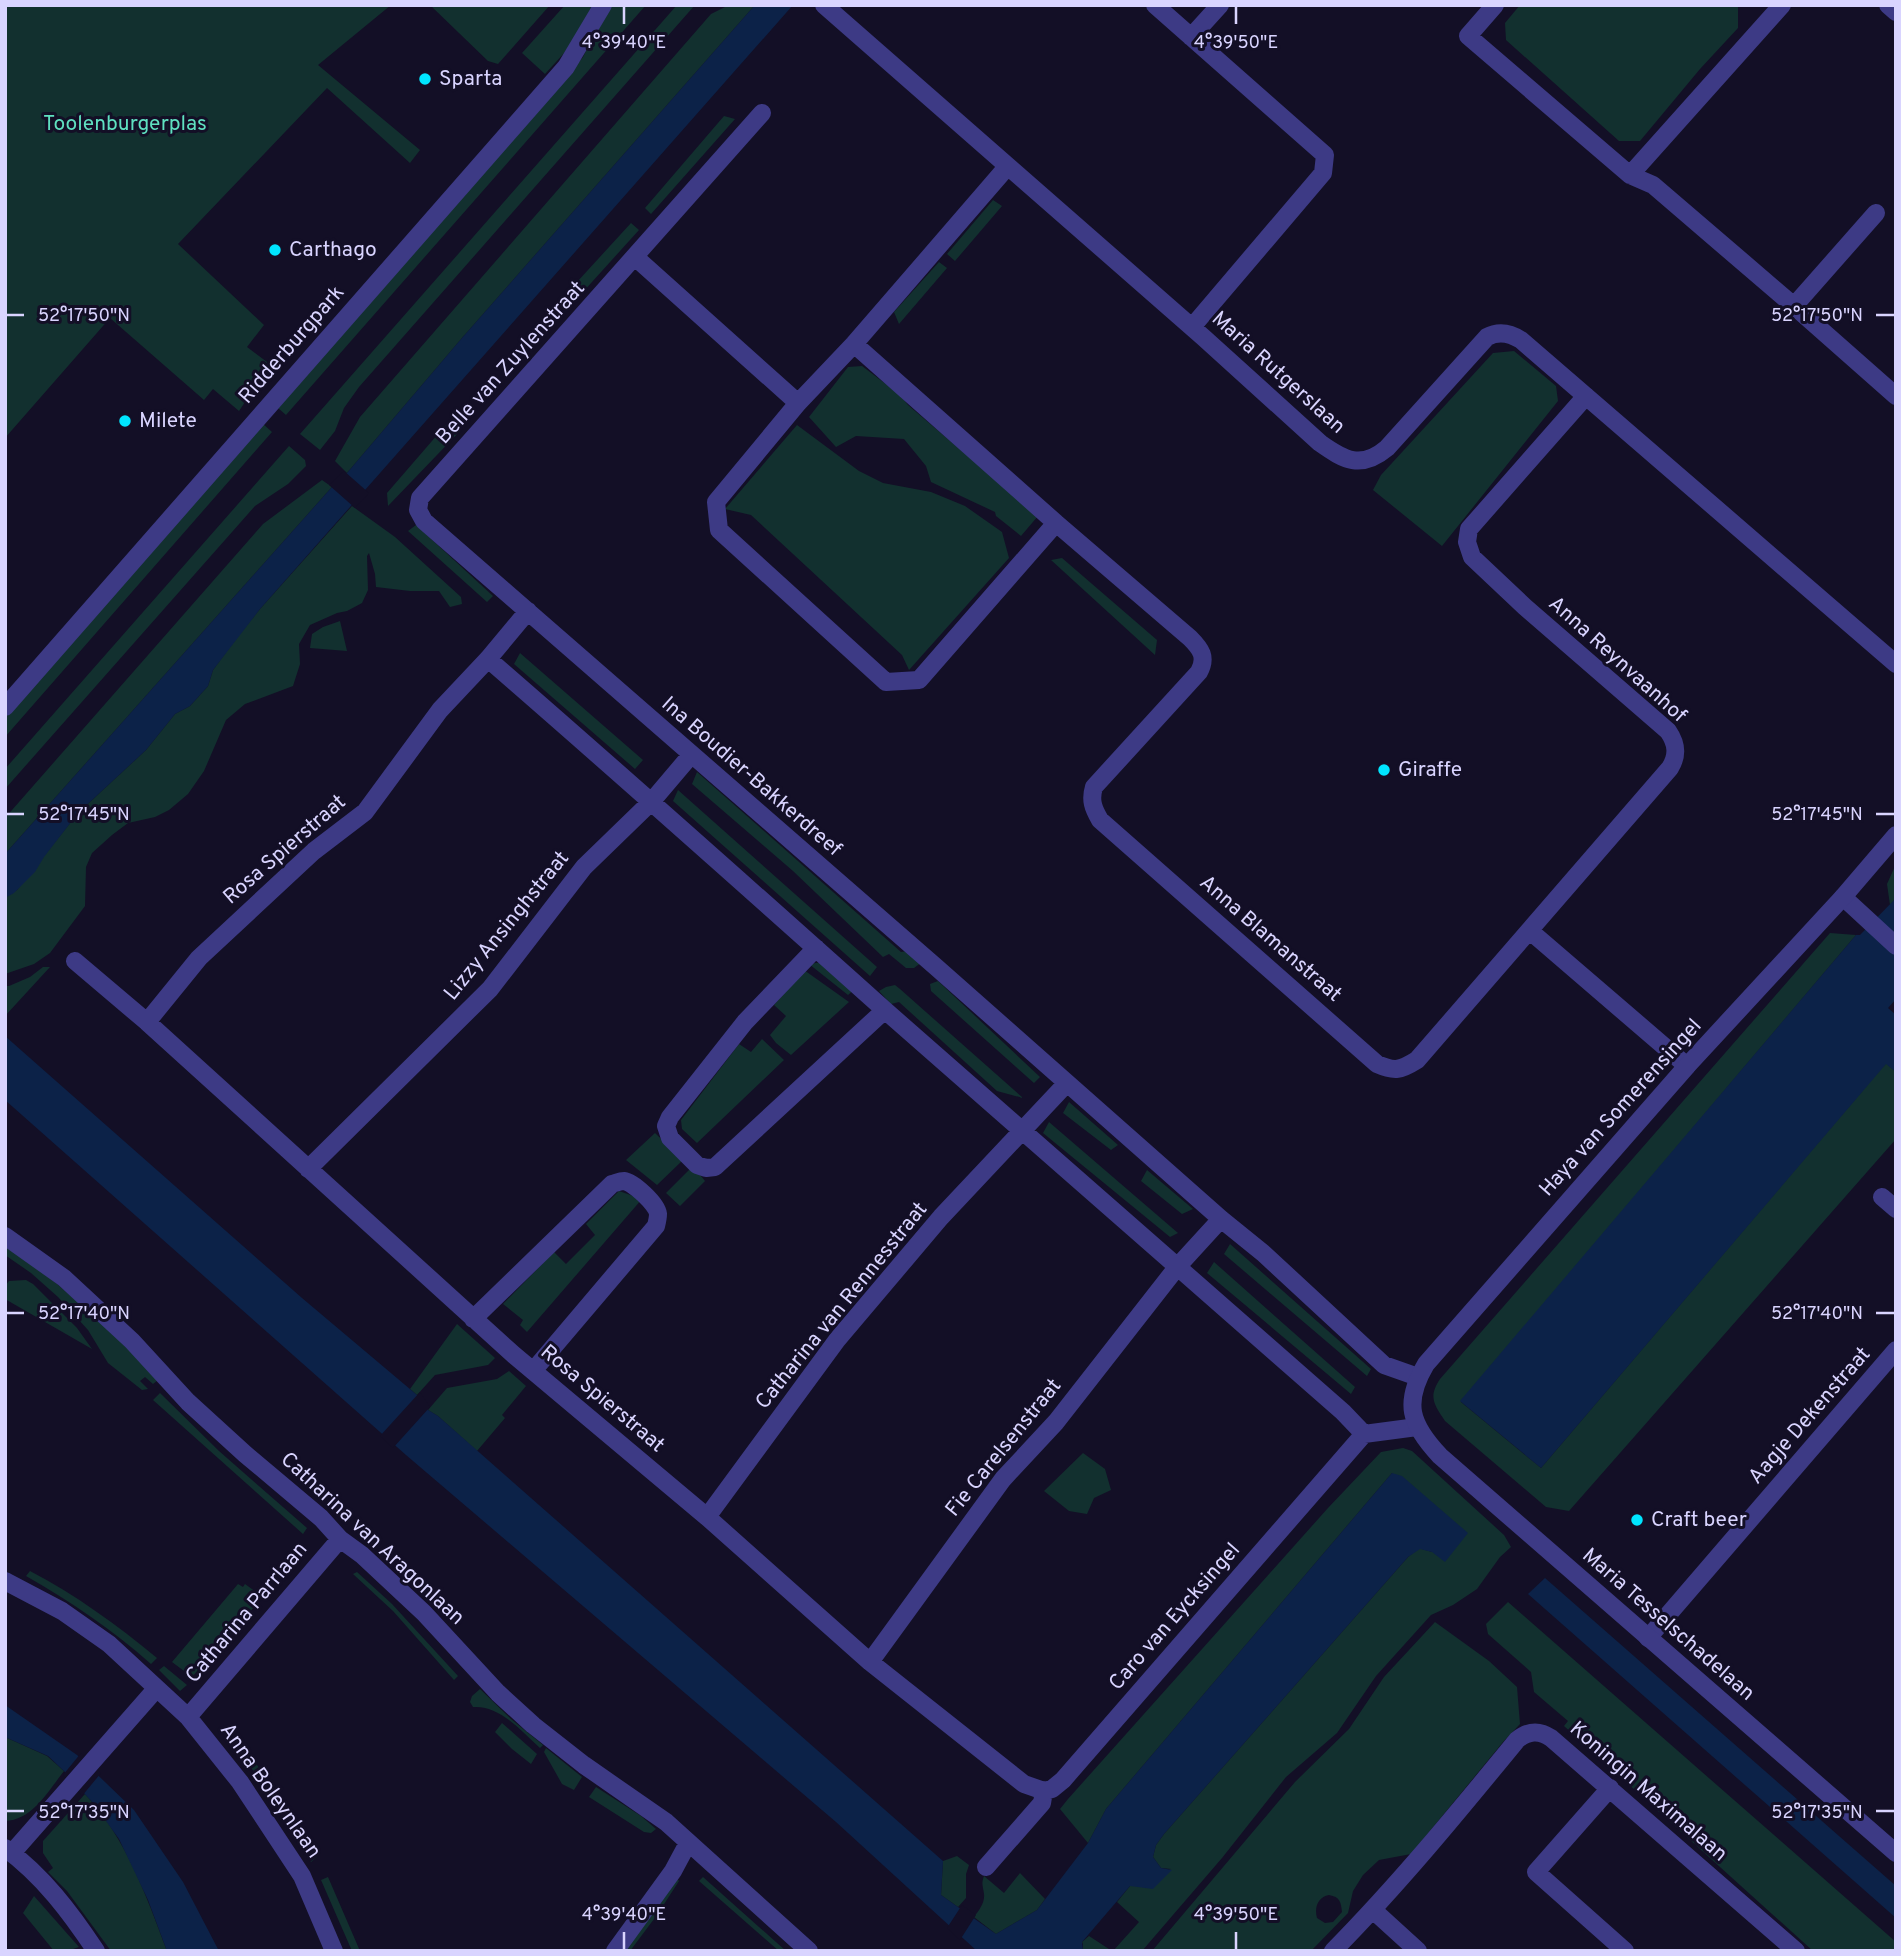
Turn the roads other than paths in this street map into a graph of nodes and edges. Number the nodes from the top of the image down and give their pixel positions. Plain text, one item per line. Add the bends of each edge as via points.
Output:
1 (603, 5) edge
2 (824, 5) edge
3 (1155, 5) edge
4 (1220, 5) edge
5 (1495, 5) edge
6 (1888, 5) edge
7 (1774, 8) edge
8 (1896, 12) edge
9 (1191, 37) junction
10 (762, 113) dead end
11 (1007, 167) junction
12 (1630, 175) junction
13 (1875, 213) dead end
14 (635, 257) junction
15 (1794, 306) junction
16 (1192, 327) junction
17 (855, 344) junction
18 (1586, 396) junction
19 (1896, 396) edge
20 (798, 403) junction
21 (420, 498) joint
22 (1056, 523) junction
23 (528, 611) junction
24 (488, 659) junction
25 (1896, 664) edge
26 (5, 707) edge
27 (1676, 748) joint
28 (691, 755) junction
29 (652, 801) junction
30 (1896, 835) edge
31 (1843, 897) junction
32 (1531, 931) junction
33 (1896, 946) edge
34 (816, 948) junction
35 (75, 961) dead end
36 (885, 1010) junction
37 (147, 1022) junction
38 (1687, 1066) junction
39 (1066, 1083) junction
40 (1021, 1130) junction
41 (308, 1169) junction
42 (1221, 1219) junction
43 (5, 1236) edge
44 (1178, 1266) junction
45 (473, 1319) junction
46 (1896, 1350) edge
47 (533, 1371) junction
48 (1418, 1377) junction
49 (1417, 1427) junction
50 (1364, 1434) junction
51 (707, 1517) junction
52 (340, 1539) junction
53 (5, 1581) edge
54 (1648, 1637) junction
55 (870, 1662) junction
56 (156, 1689) junction
57 (188, 1717) junction
58 (1610, 1788) junction
59 (1044, 1791) junction
60 (688, 1843) junction
61 (8, 1850) edge
62 (1896, 1853) edge
63 (986, 1867) dead end
64 (1373, 1910) junction
65 (96, 1951) edge
66 (334, 1951) edge
67 (615, 1951) edge
68 (809, 1951) edge
69 (1333, 1951) edge
70 (1418, 1951) edge
71 (1625, 1951) edge
72 (1796, 1951) edge

1 - 26 street, Ridderburgpark via 566,67
2 - 11 street, Maria Rutgerslaan
3 - 9 street
4 - 9 street
5 - 12 street via 1468,36
6 - 8 street
7 - 12 street
9 - 16 street via 1325,155 1324,173
10 - 14 street, Belle van Zuylenstraat
11 - 16 street, Maria Rutgerslaan
11 - 17 street
12 - 15 street via 1653,185
13 - 15 street
14 - 20 street
14 - 21 street, Belle van Zuylenstraat
15 - 19 street
16 - 18 street, Maria Rutgerslaan via 1341,458 1362,461 1387,449 1493,334 1521,340
17 - 20 street
17 - 22 street
18 - 25 street, Maria Rutgerslaan
18 - 27 street, Anna Reynvaanhof via 1469,529 1467,542 1472,556 1525,607 1668,731
20 - 22 street via 716,502 719,530 886,681 919,680
21 - 23 street, Ina Boudier-Bakkerdreef via 418,510 424,521
22 - 32 street, Anna Blamanstraat via 1190,638 1204,657 1199,672 1094,787 1093,808 1100,820 1377,1064 1403,1069 1417,1060
23 - 24 street, Rosa Spierstraat
23 - 28 street, Ina Boudier-Bakkerdreef
24 - 29 street
24 - 37 street, Rosa Spierstraat via 440,710 365,812 314,851 199,958
27 - 32 street, Anna Blamanstraat via 1670,768
28 - 29 street, Lizzy Ansinghstraat
28 - 39 street, Ina Boudier-Bakkerdreef
29 - 34 street
29 - 41 street, Lizzy Ansinghstraat via 584,867 490,989
30 - 31 street, Haya van Somerensingel
31 - 33 street
31 - 38 street, Haya van Somerensingel
32 - 38 street
34 - 36 street
34 - 36 street via 745,1022 670,1117 666,1126 670,1138 698,1165 715,1167
35 - 37 street, Rosa Spierstraat
36 - 40 street
37 - 41 street, Rosa Spierstraat
38 - 48 street, Haya van Somerensingel
39 - 40 street
39 - 42 street, Ina Boudier-Bakkerdreef
40 - 44 street
40 - 51 street, Catharina van Rennesstraat via 838,1339
41 - 45 street, Rosa Spierstraat
42 - 44 street
42 - 48 street, Ina Boudier-Bakkerdreef via 1384,1365
43 - 52 street, Catharina van Aragonlaan via 64,1278 132,1341 188,1402
44 - 50 street
44 - 55 street, Fie Carelsenstraat via 1056,1422 1003,1479
45 - 47 street, Rosa Spierstraat
45 - 47 street via 612,1184 628,1182 649,1199 659,1216 656,1226
46 - 54 street, Aagje Dekenstraat
47 - 51 street, Rosa Spierstraat
48 - 49 street, Haya van Somerensingel via 1412,1406
49 - 50 street
49 - 54 street, Maria Tesselschadelaan via 1440,1456
50 - 59 street, Caro van Eycksingel via 1063,1780
51 - 55 street, Rosa Spierstraat
52 - 57 street, Catharina Parrlaan
52 - 60 street, Catharina van Aragonlaan via 424,1613 533,1726 666,1822
53 - 56 street, Anna Boleynlaan via 62,1611 109,1644
54 - 62 street, Maria Tesselschadelaan
55 - 59 street, Rosa Spierstraat via 1024,1784
56 - 57 street, Anna Boleynlaan
56 - 61 street
57 - 66 street, Anna Boleynlaan via 240,1782 302,1876
58 - 64 street, Koningin Maximalaan via 1544,1733 1527,1734 1517,1740
58 - 71 street via 1536,1872
58 - 72 street, Koningin Maximalaan
59 - 63 street, Caro van Eycksingel via 1042,1803
60 - 67 street
60 - 68 street, Catharina van Aragonlaan
61 - 65 street via 47,1885
64 - 69 street, Koningin Maximalaan
64 - 70 street

